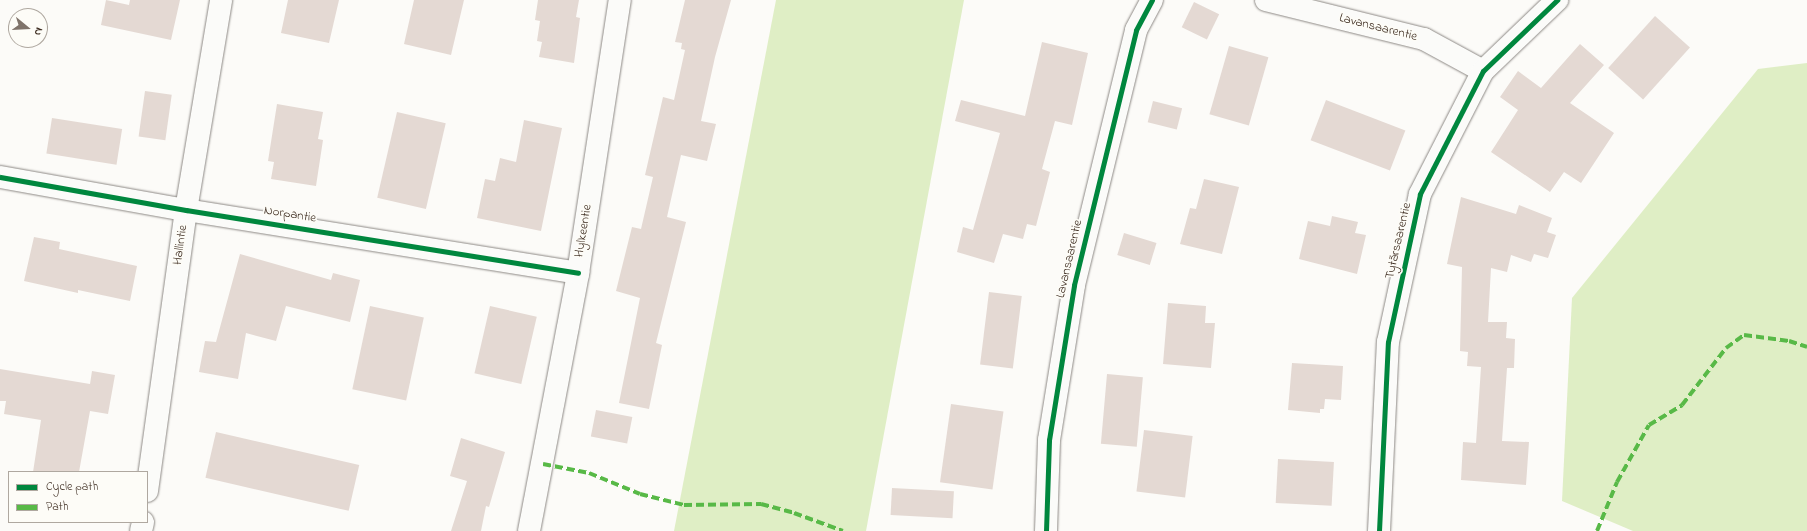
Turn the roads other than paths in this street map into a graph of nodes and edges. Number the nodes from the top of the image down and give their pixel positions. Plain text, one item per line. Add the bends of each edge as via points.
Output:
1 (221, 0) edge
2 (620, 0) edge
3 (1152, 0) edge
4 (1266, 0) edge
5 (1557, 0) edge
6 (1483, 71) junction
7 (0, 177) edge
8 (186, 210) junction
9 (578, 273) junction
10 (148, 484) edge
11 (529, 531) edge
12 (1046, 531) edge
13 (1379, 531) edge

1 - 8 street, Hallintie
2 - 9 street, Hylkeentie
3 - 12 street, Lavansaarentie via 1136,30 1074,285 1049,440
4 - 6 street, Lavansaarentie via 1424,40
5 - 6 street, Tytärsaarentie
6 - 13 street, Tytärsaarentie via 1420,194 1388,342
7 - 8 street, Norpantie
8 - 9 street, Norpantie
8 - 10 street, Hallintie
9 - 11 street, Hylkeentie

